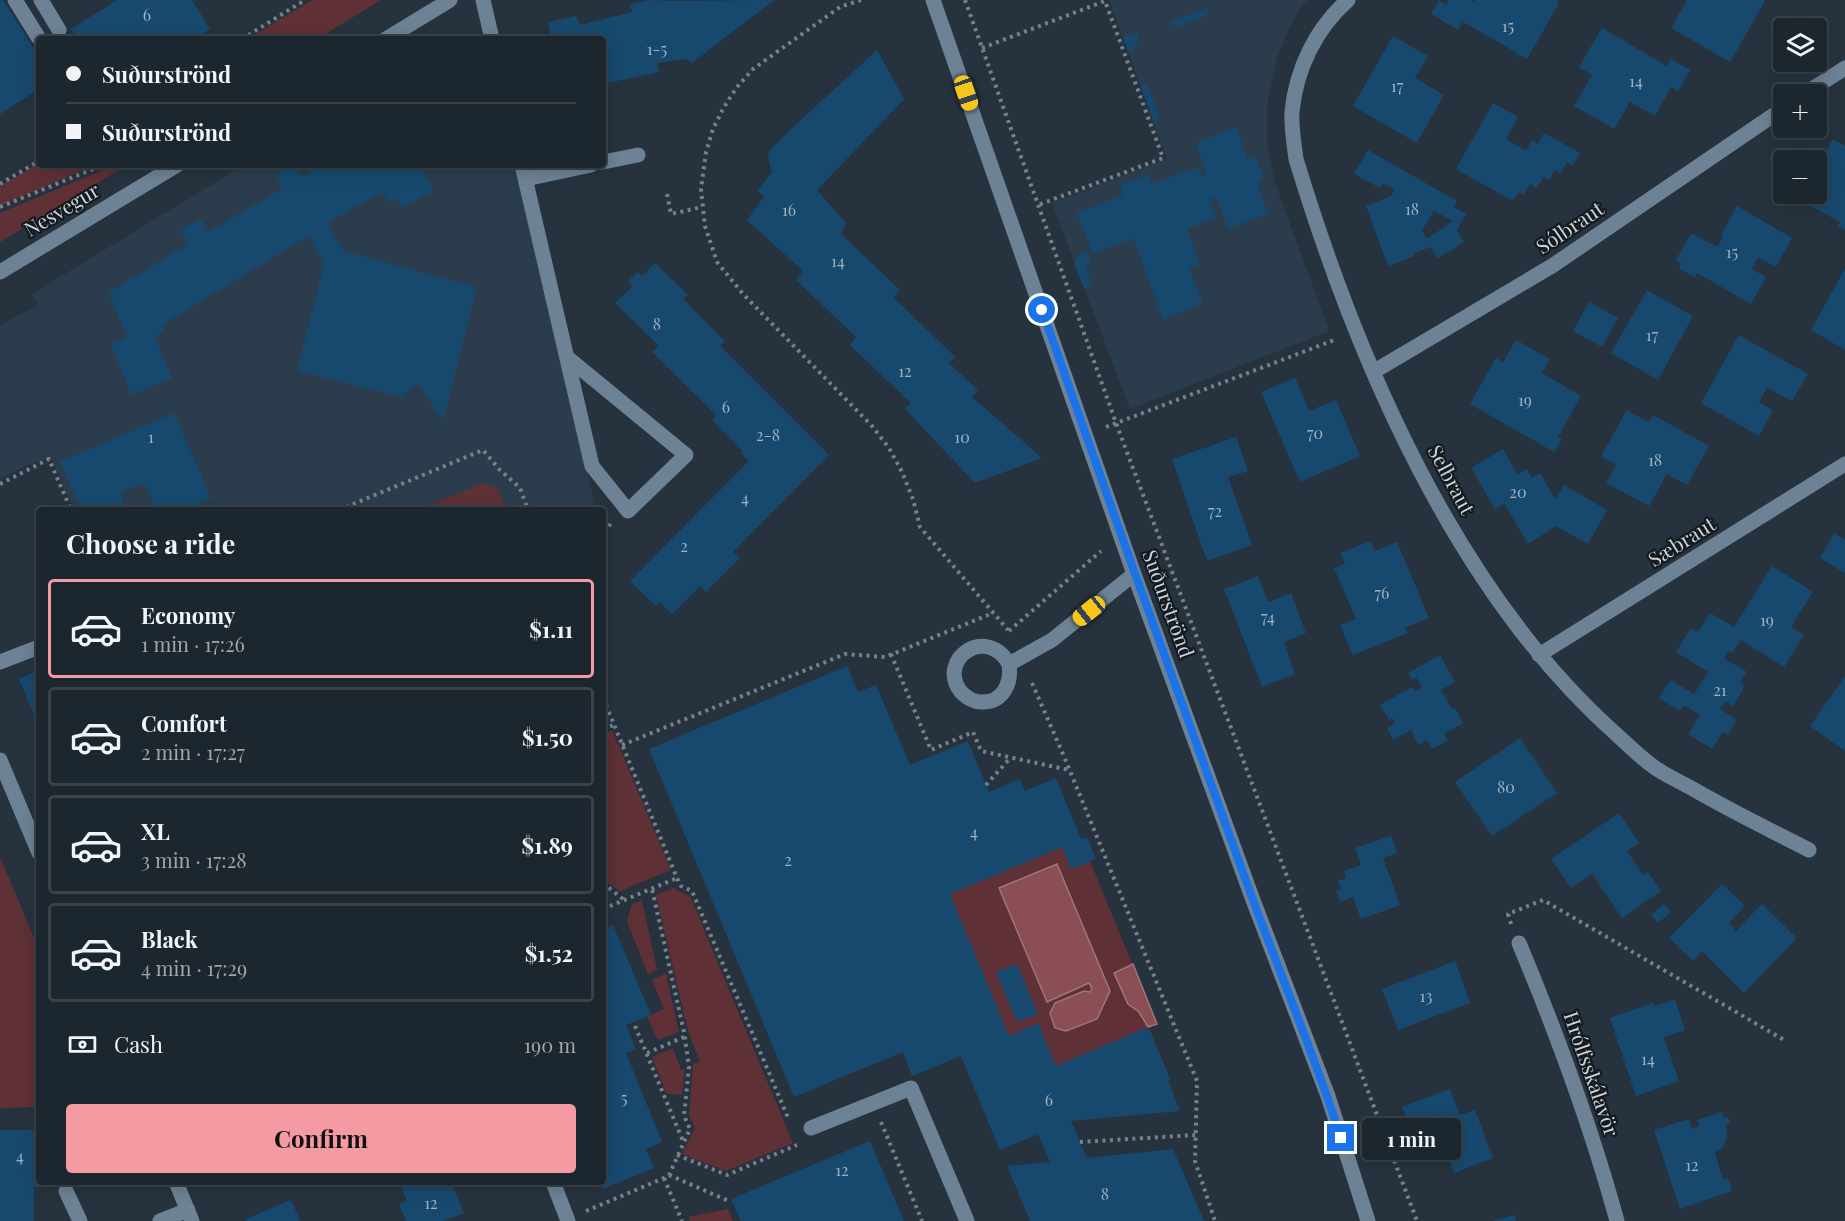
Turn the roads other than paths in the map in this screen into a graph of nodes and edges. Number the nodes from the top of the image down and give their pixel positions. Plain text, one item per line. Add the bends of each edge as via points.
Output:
1 (15, 0) edge
2 (41, 0) edge
3 (450, 0) edge
4 (483, 0) edge
5 (933, 0) edge
6 (1348, 0) edge
7 (59, 30) dead end
8 (37, 36) edge
9 (391, 36) edge
10 (491, 36) edge
11 (1845, 68) edge
12 (1820, 84) edge
13 (1773, 115) edge
14 (638, 155) dead end
15 (606, 161) edge
16 (172, 168) edge
17 (562, 168) edge
18 (524, 172) edge
19 (0, 272) edge
20 (568, 358) junction
21 (1373, 372) junction
22 (1845, 464) edge
23 (1134, 574) junction
24 (36, 648) edge
25 (1539, 655) junction
26 (1015, 661) road end
27 (0, 662) edge
28 (0, 760) edge
29 (36, 846) edge
30 (1809, 850) dead end
31 (1519, 943) road end
32 (811, 1128) dead end
33 (177, 1185) edge
34 (554, 1185) edge
35 (66, 1191) dead end
36 (190, 1216) edge
37 (80, 1221) edge
38 (160, 1221) edge
39 (568, 1221) edge
40 (967, 1221) edge
41 (1368, 1221) edge
42 (1617, 1221) edge

1 - 8 street
2 - 7 street
3 - 9 street
4 - 10 street
5 - 23 street, Suðurströnd
6 - 21 street, Selbraut via 1328,21 1302,66 1292,112 1293,135 1303,182 1355,332
11 - 12 street
13 - 21 street, Sólbraut via 1552,266
14 - 15 street
16 - 19 street, Nesvegur
17 - 18 street
18 - 20 street
20 - 20 street via 592,466 628,511 686,455
21 - 25 street, Selbraut via 1450,524
22 - 25 street, Sæbraut
23 - 26 street via 1052,640
23 - 41 street, Suðurströnd via 1324,1087
24 - 27 street
25 - 30 street, Selbraut via 1591,711 1651,765
28 - 29 street
31 - 42 street, Hrólfsskálavör via 1583,1110
32 - 40 street via 911,1088
33 - 36 street
34 - 39 street
35 - 37 street
36 - 38 street

